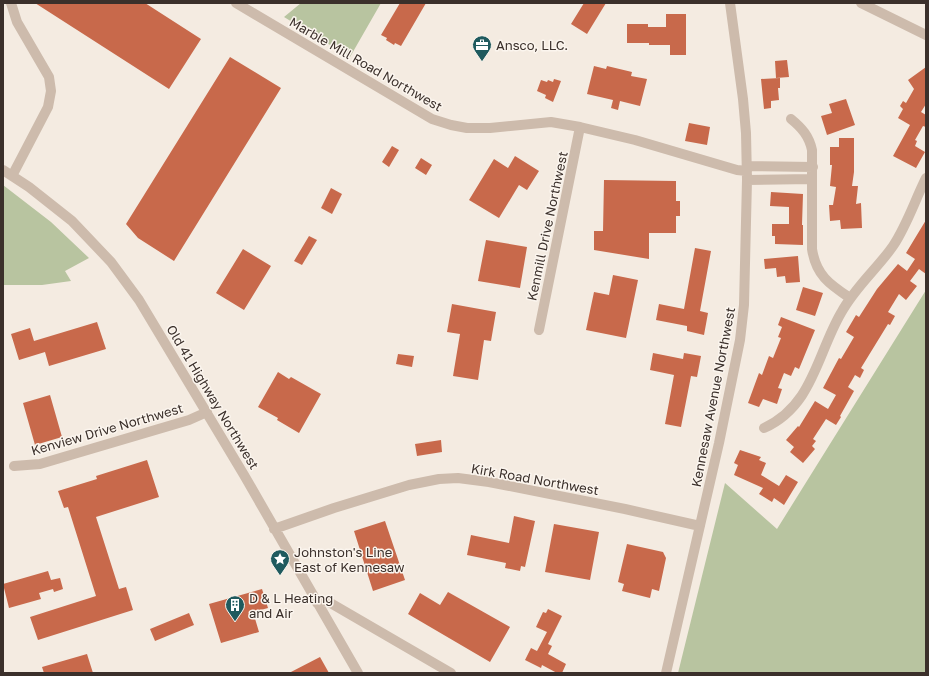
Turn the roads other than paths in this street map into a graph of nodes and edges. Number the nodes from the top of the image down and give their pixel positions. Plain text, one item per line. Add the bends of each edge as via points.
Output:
1 (11, 3) edge
2 (236, 3) edge
3 (730, 3) edge
4 (862, 3) edge
5 (926, 35) edge
6 (791, 120) dead end
7 (580, 127) junction
8 (813, 167) junction
9 (3, 170) edge
10 (747, 172) junction
11 (12, 176) junction
12 (926, 178) edge
13 (812, 179) junction
14 (850, 298) junction
15 (539, 330) dead end
16 (206, 412) junction
17 (764, 428) dead end
18 (14, 466) dead end
19 (700, 526) junction
20 (274, 529) junction
21 (317, 603) junction
22 (358, 673) edge
23 (451, 673) edge
24 (666, 673) edge

1 - 11 street via 19,26 49,77 51,91 46,111
2 - 7 street, Marble Mill Road Northwest via 432,119 467,128 551,122
3 - 10 street, Kennesaw Avenue Northwest via 744,105
4 - 5 street
6 - 8 street via 805,132 810,141
7 - 10 street, Marble Mill Road Northwest
7 - 15 street, Kenmill Drive Northwest
8 - 10 street
8 - 13 street
9 - 11 street, Old 41 Highway Northwest
10 - 13 street
10 - 19 street, Kennesaw Avenue Northwest via 742,326
11 - 16 street, Old 41 Highway Northwest via 41,195 67,217 111,262 139,300
12 - 14 street via 893,246
13 - 14 street via 812,249 815,262 827,281
14 - 17 street via 835,324 804,393 786,415
16 - 18 street, Kenview Drive Northwest via 189,420 40,464
16 - 20 street, Old 41 Highway Northwest
19 - 20 street, Kirk Road Northwest via 489,482 458,478 439,479 404,487
19 - 24 street, Kennesaw Avenue Northwest
20 - 21 street, Old 41 Highway Northwest
21 - 22 street, Old 41 Highway Northwest
21 - 23 street via 327,601

